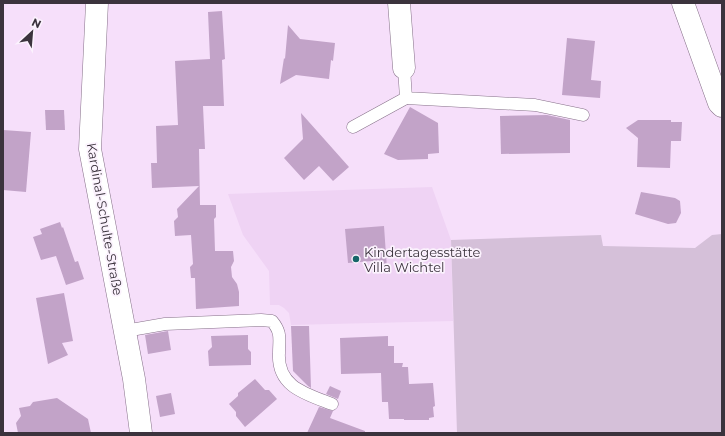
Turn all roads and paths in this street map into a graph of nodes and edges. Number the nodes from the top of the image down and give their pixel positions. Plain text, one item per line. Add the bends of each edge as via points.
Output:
1 (97, 3) edge
2 (399, 3) edge
3 (683, 3) edge
4 (404, 68) joint
5 (406, 98) junction
6 (722, 106) edge
7 (583, 115) dead end
8 (353, 127) dead end
9 (125, 331) junction
10 (332, 404) dead end
11 (141, 433) edge

1 - 9 street, Kardinal-Schulte-Straße via 90,150
2 - 4 street
3 - 6 street
4 - 5 lane
5 - 7 lane via 535,105
5 - 8 lane
9 - 10 lane via 165,324 272,321 278,328 278,355 281,370 288,382 303,393
9 - 11 street, Kardinal-Schulte-Straße

